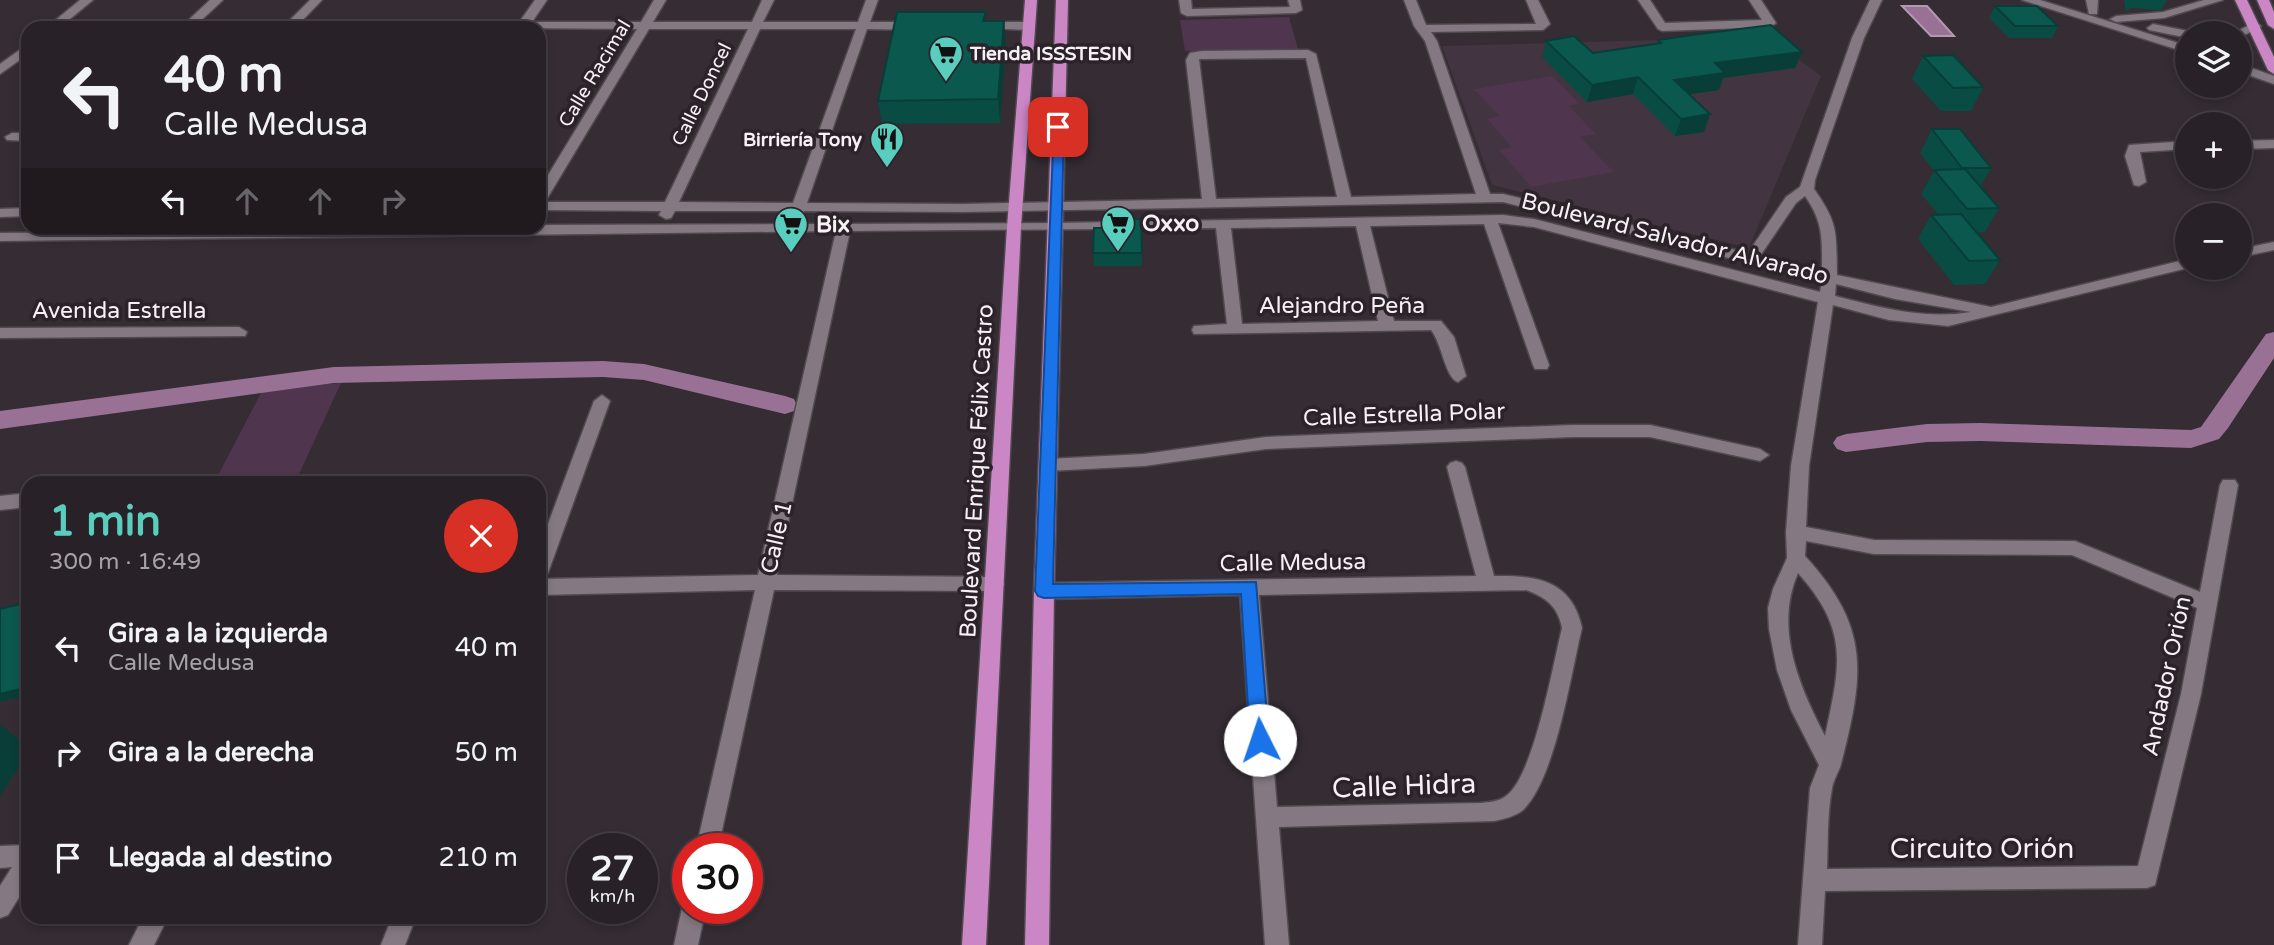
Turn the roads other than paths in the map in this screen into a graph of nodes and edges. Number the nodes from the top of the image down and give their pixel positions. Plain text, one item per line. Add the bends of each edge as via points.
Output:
1 (87, 0) edge
2 (217, 0) edge
3 (316, 0) edge
4 (541, 0) edge
5 (660, 0) edge
6 (768, 0) edge
7 (872, 0) edge
8 (1031, 0) edge
9 (1062, 0) edge
10 (1185, 0) edge
11 (1410, 0) edge
12 (1532, 0) edge
13 (1644, 0) edge
14 (1755, 0) edge
15 (1876, 0) edge
16 (2028, 0) edge
17 (2054, 0) edge
18 (2217, 0) edge
19 (2241, 0) edge
20 (2263, 0) edge
21 (1295, 5) edge
22 (2092, 6) edge
23 (2116, 19) junction
24 (61, 21) edge
25 (194, 21) edge
26 (295, 21) edge
27 (526, 21) edge
28 (2273, 21) edge
29 (645, 25) junction
30 (757, 25) junction
31 (546, 26) edge
32 (863, 26) junction
33 (932, 26) edge
34 (974, 26) edge
35 (1029, 26) junction
36 (2255, 26) junction
37 (2252, 27) edge
38 (1425, 29) junction
39 (2175, 32) edge
40 (2175, 46) edge
41 (21, 54) edge
42 (0, 70) edge
43 (2274, 70) edge
44 (2252, 72) edge
45 (2274, 80) edge
46 (12, 136) dead end
47 (21, 137) edge
48 (2274, 144) edge
49 (2252, 145) edge
50 (2175, 146) edge
51 (2139, 182) dead end
52 (1807, 189) junction
53 (546, 192) edge
54 (1484, 197) junction
55 (1392, 199) junction
56 (1345, 200) junction
57 (1209, 202) junction
58 (1162, 203) junction
59 (546, 204) edge
60 (668, 205) junction
61 (798, 206) junction
62 (1017, 206) junction
63 (1055, 206) junction
64 (21, 212) edge
65 (0, 213) edge
66 (1489, 219) junction
67 (1362, 220) junction
68 (1399, 220) junction
69 (1223, 223) junction
70 (1164, 224) junction
71 (792, 226) junction
72 (844, 226) junction
73 (1055, 226) junction
74 (663, 227) junction
75 (1014, 227) junction
76 (546, 228) edge
77 (34, 235) edge
78 (0, 237) edge
79 (2274, 246) edge
80 (2252, 251) edge
81 (1752, 258) junction
82 (2175, 266) edge
83 (1830, 277) junction
84 (1826, 299) junction
85 (1992, 311) junction
86 (1387, 325) junction
87 (1235, 328) junction
88 (1200, 330) dead end
89 (239, 332) dead end
90 (0, 333) edge
91 (1541, 365) dead end
92 (1458, 376) dead end
93 (602, 401) dead end
94 (1760, 455) dead end
95 (1048, 465) junction
96 (1456, 467) dead end
97 (2229, 485) dead end
98 (21, 501) edge
99 (0, 503) edge
100 (1795, 532) junction
101 (546, 553) edge
102 (1796, 558) junction
103 (766, 582) junction
104 (995, 584) junction
105 (1487, 584) junction
106 (546, 587) edge
107 (1250, 587) junction
108 (1542, 587) joint
109 (1044, 591) junction
110 (2208, 604) junction
111 (1830, 765) junction
112 (1265, 817) junction
113 (711, 833) edge
114 (21, 856) edge
115 (0, 857) edge
116 (21, 873) edge
117 (2147, 877) joint
118 (1816, 880) junction
119 (0, 907) edge
120 (152, 924) edge
121 (401, 924) edge
122 (691, 924) edge
123 (141, 945) edge
124 (393, 945) edge
125 (686, 945) edge
126 (974, 945) edge
127 (1037, 945) edge
128 (1277, 945) edge
129 (1810, 945) edge

1 - 24 street
2 - 25 street
3 - 26 street
4 - 27 street
5 - 29 street, Calle Racimal
6 - 30 street, Calle Doncel
7 - 32 street
8 - 35 main road, Boulevard Enrique Félix Castro
9 - 63 main road
10 - 21 street via 1187,13
11 - 38 street
12 - 38 street via 1544,24 1539,28
13 - 14 street via 1662,27 1770,23
15 - 52 street via 1858,38
16 - 40 street
17 - 22 street
18 - 23 street via 2164,15
19 - 36 main road
20 - 28 main road
22 - 23 street
23 - 39 street
29 - 30 street
29 - 31 street
29 - 53 street, Calle Racimal
30 - 32 street
30 - 60 street, Calle Doncel
32 - 33 street
32 - 61 street
34 - 35 street
35 - 62 main road, Boulevard Enrique Félix Castro
36 - 37 street
36 - 43 main road
38 - 54 street
41 - 42 street
44 - 45 street
46 - 47 street
48 - 49 street
50 - 51 street via 2131,151
52 - 81 street via 1791,200
52 - 83 street via 1824,213 1829,231
54 - 55 street, Boulevard Salvador Alvarado
54 - 81 street, Boulevard Salvador Alvarado via 1521,200
55 - 56 street, Boulevard Salvador Alvarado
55 - 68 street
56 - 57 street, Boulevard Salvador Alvarado
56 - 57 street via 1312,57 1194,56
57 - 58 street, Boulevard Salvador Alvarado
58 - 63 street, Boulevard Salvador Alvarado
58 - 70 street
59 - 60 street, Boulevard Salvador Alvarado
60 - 61 street, Boulevard Salvador Alvarado
60 - 74 street, Calle Doncel
61 - 62 street, Boulevard Salvador Alvarado
61 - 71 street
62 - 63 street, Boulevard Salvador Alvarado
62 - 75 main road, Boulevard Enrique Félix Castro
63 - 73 main road
64 - 65 street
66 - 68 street, Boulevard Salvador Alvarado
66 - 84 street, Boulevard Salvador Alvarado via 1534,223
66 - 91 street
67 - 68 street, Boulevard Salvador Alvarado
67 - 69 street, Boulevard Salvador Alvarado
67 - 86 street
69 - 70 street, Boulevard Salvador Alvarado
69 - 87 street, Alejandro Peña
70 - 73 street, Boulevard Salvador Alvarado
71 - 72 street, Boulevard Salvador Alvarado
71 - 74 street, Boulevard Salvador Alvarado
72 - 75 street, Boulevard Salvador Alvarado
72 - 103 street, Calle 1
73 - 75 street, Boulevard Salvador Alvarado
73 - 95 main road
74 - 76 street, Boulevard Salvador Alvarado
75 - 104 main road, Boulevard Enrique Félix Castro
77 - 78 street, Boulevard Salvador Alvarado
79 - 80 street
81 - 83 street, Boulevard Salvador Alvarado
82 - 85 street, Boulevard Salvador Alvarado
83 - 84 street
83 - 85 street, Boulevard Salvador Alvarado
84 - 85 street, Boulevard Salvador Alvarado via 1929,320 1948,321
84 - 100 street via 1800,466
86 - 87 street, Alejandro Peña
86 - 92 street, Alejandro Peña via 1434,325 1446,337
87 - 88 street, Alejandro Peña
89 - 90 street, Avenida Estrella
93 - 101 street
94 - 95 street, Calle Estrella Polar via 1650,431 1572,431 1266,443 1144,460
95 - 109 main road
96 - 105 street
97 - 110 street, Andador Orión
98 - 99 street
100 - 102 street
100 - 110 street via 1874,547 2076,548
102 - 111 street via 1778,607 1779,629 1798,701
102 - 111 street via 1818,579 1839,614 1848,645 1846,693
103 - 104 street
103 - 106 street
103 - 113 street, Calle 1
104 - 126 main road, Boulevard Enrique Félix Castro
105 - 107 street, Calle Medusa
105 - 108 street, Calle Medusa
107 - 109 street, Calle Medusa
107 - 112 street
108 - 112 street, Calle Hidra via 1564,603 1572,628 1537,762 1515,802 1480,813
109 - 127 main road
110 - 117 street, Andador Orión
111 - 118 street via 1821,788
112 - 128 street
114 - 115 street
116 - 119 street
117 - 118 street, Circuito Orión
118 - 129 street
120 - 123 street
121 - 124 street
122 - 125 street

